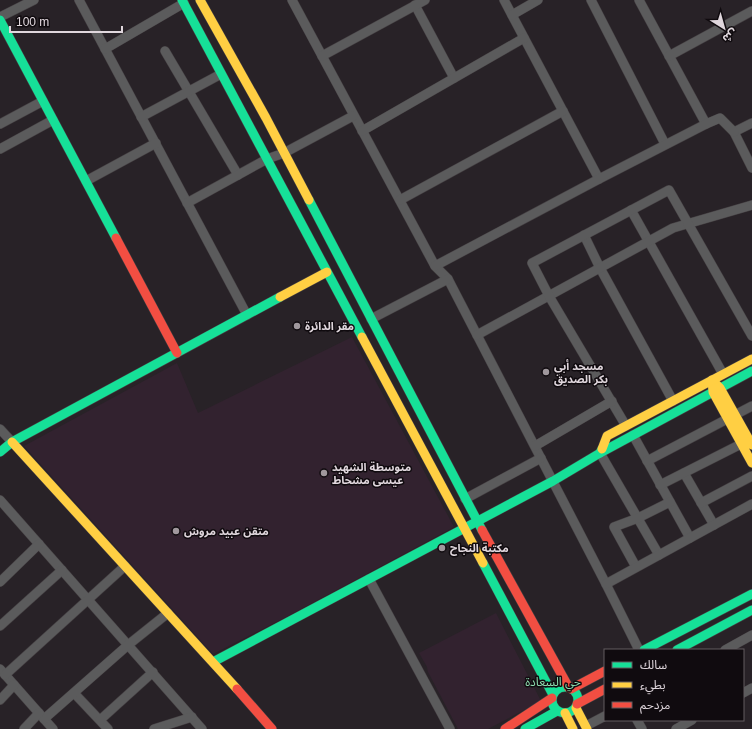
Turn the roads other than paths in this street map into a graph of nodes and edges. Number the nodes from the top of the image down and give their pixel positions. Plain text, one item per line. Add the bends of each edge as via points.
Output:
1 (34, 0) edge
2 (79, 0) edge
3 (200, 0) edge
4 (292, 0) edge
5 (424, 0) edge
6 (504, 0) edge
7 (538, 0) edge
8 (590, 0) edge
9 (639, 0) edge
10 (183, 2) edge
11 (415, 5) junction
12 (752, 11) edge
13 (512, 14) junction
14 (0, 19) edge
15 (524, 38) junction
16 (105, 48) junction
17 (165, 51) dead end
18 (322, 56) junction
19 (668, 56) junction
20 (221, 74) junction
21 (454, 78) junction
22 (189, 91) junction
23 (43, 101) junction
24 (563, 111) junction
25 (353, 116) junction
26 (141, 117) junction
27 (53, 120) junction
28 (752, 123) edge
29 (0, 124) edge
30 (706, 124) junction
31 (362, 131) junction
32 (734, 132) junction
33 (156, 143) junction
34 (665, 144) junction
35 (0, 149) edge
36 (284, 153) junction
37 (267, 159) junction
38 (752, 168) edge
39 (238, 175) junction
40 (599, 179) junction
41 (86, 181) junction
42 (400, 200) junction
43 (187, 203) junction
44 (752, 205) edge
45 (631, 210) junction
46 (689, 224) junction
47 (584, 235) junction
48 (649, 241) junction
49 (435, 266) junction
50 (600, 268) junction
51 (327, 272) junction
52 (448, 279) junction
53 (549, 296) junction
54 (247, 315) junction
55 (370, 319) junction
56 (477, 335) junction
57 (752, 336) edge
58 (177, 353) junction
59 (752, 359) edge
60 (752, 371) edge
61 (723, 374) junction
62 (712, 380) junction
63 (717, 390) junction
64 (612, 401) junction
65 (673, 401) junction
66 (752, 406) edge
67 (731, 417) junction
68 (626, 426) junction
69 (0, 429) edge
70 (633, 435) junction
71 (12, 442) junction
72 (749, 442) edge
73 (535, 446) junction
74 (0, 452) edge
75 (600, 453) junction
76 (541, 458) junction
77 (647, 462) junction
78 (752, 463) edge
79 (684, 473) junction
80 (752, 476) edge
81 (553, 481) junction
82 (660, 485) junction
83 (465, 499) junction
84 (0, 500) edge
85 (670, 502) junction
86 (701, 503) junction
87 (752, 504) edge
88 (638, 518) junction
89 (477, 522) junction
90 (714, 525) junction
91 (463, 529) junction
92 (690, 538) junction
93 (39, 544) junction
94 (659, 555) junction
95 (125, 566) junction
96 (636, 567) junction
97 (62, 570) junction
98 (369, 579) junction
99 (0, 582) edge
100 (606, 584) junction
101 (752, 594) edge
102 (88, 599) junction
103 (752, 610) edge
104 (168, 612) junction
105 (0, 626) edge
106 (749, 637) edge
107 (128, 645) junction
108 (752, 646) edge
109 (638, 649) edge
110 (646, 649) edge
111 (679, 649) edge
112 (727, 649) edge
113 (213, 662) junction
114 (604, 671) edge
115 (3, 672) edge
116 (153, 672) junction
117 (14, 685) junction
118 (570, 688) junction
119 (604, 690) edge
120 (74, 693) junction
121 (552, 696) junction
122 (0, 700) edge
123 (576, 706) junction
124 (561, 712) junction
125 (42, 716) junction
126 (192, 717) junction
127 (604, 717) edge
128 (100, 720) junction
129 (691, 723) edge
130 (586, 728) edge
131 (24, 729) edge
132 (53, 729) edge
133 (108, 729) edge
134 (154, 729) edge
135 (202, 729) edge
136 (272, 729) edge
137 (450, 729) edge
138 (505, 729) edge
139 (525, 729) edge
140 (574, 729) edge
141 (676, 729) edge

1 - 14 street
2 - 16 street
3 - 36 street
4 - 18 street
5 - 11 street
6 - 13 street
7 - 13 street
8 - 34 street
9 - 19 street
10 - 16 street
10 - 20 street
11 - 18 street
11 - 21 street
12 - 19 street
13 - 15 street
14 - 23 street
15 - 21 street
15 - 24 street
16 - 26 street
17 - 22 street
18 - 25 street
19 - 30 street
20 - 22 street
20 - 37 street
21 - 31 street
22 - 26 street
22 - 39 street
23 - 27 street
23 - 29 street
24 - 40 street
24 - 42 street
25 - 31 street
25 - 36 street
26 - 33 street
27 - 35 street
27 - 41 street
28 - 32 street
30 - 32 street via 720,118
30 - 34 street
31 - 42 street
32 - 38 street
33 - 41 street
33 - 43 street
34 - 40 street
36 - 37 street
36 - 55 street
37 - 39 street
37 - 51 street
39 - 43 street
40 - 49 street
41 - 58 street
42 - 49 street
43 - 54 street
44 - 46 street
45 - 46 street via 669,190
45 - 47 street
45 - 48 street
46 - 48 street via 673,228
46 - 57 street
47 - 50 street
47 - 53 street via 532,263
48 - 50 street
48 - 61 street
49 - 52 street
50 - 53 street
50 - 65 street
51 - 54 street
51 - 91 street
52 - 55 street
52 - 56 street
53 - 56 street
53 - 64 street
54 - 58 street
55 - 83 street
56 - 73 street
58 - 71 street
59 - 61 street
60 - 63 street
61 - 62 street
62 - 63 street
62 - 65 street
63 - 67 street
63 - 70 street
64 - 68 street
64 - 73 street
65 - 68 street
66 - 67 street
67 - 72 street
67 - 77 street
68 - 75 street via 607,436
69 - 71 street
70 - 75 street
70 - 77 street
71 - 74 street
71 - 95 street
72 - 78 street
72 - 79 street
73 - 76 street
75 - 81 street
75 - 88 street
76 - 81 street
76 - 83 street
77 - 82 street
79 - 82 street
79 - 86 street
80 - 86 street
81 - 89 street
81 - 100 street
82 - 85 street
83 - 89 street
84 - 93 street
85 - 88 street
85 - 92 street
86 - 90 street
87 - 90 street
88 - 94 street
88 - 96 street via 614,527
89 - 91 street
89 - 118 street
90 - 92 street
91 - 98 street
91 - 121 street
92 - 94 street
93 - 97 street
93 - 99 street
94 - 96 street
95 - 102 street
95 - 104 street
96 - 100 street
97 - 102 street
97 - 105 street
98 - 113 street
98 - 137 street
100 - 109 street
101 - 110 street
102 - 107 street
102 - 115 street
103 - 111 street
104 - 107 street
104 - 113 street
106 - 108 street
106 - 112 street
107 - 116 street
107 - 120 street
113 - 136 street
114 - 118 street
115 - 117 street
116 - 126 street
116 - 128 street
117 - 122 street
117 - 125 street
118 - 121 street via 558,689
118 - 123 street via 576,694
119 - 123 street
120 - 125 street
120 - 128 street
121 - 124 street via 552,706
121 - 138 street
123 - 124 street via 573,711
123 - 130 street
124 - 139 street
124 - 140 street
125 - 131 street
125 - 132 street
126 - 134 street
126 - 135 street
127 - 130 street
128 - 133 street
129 - 141 street

